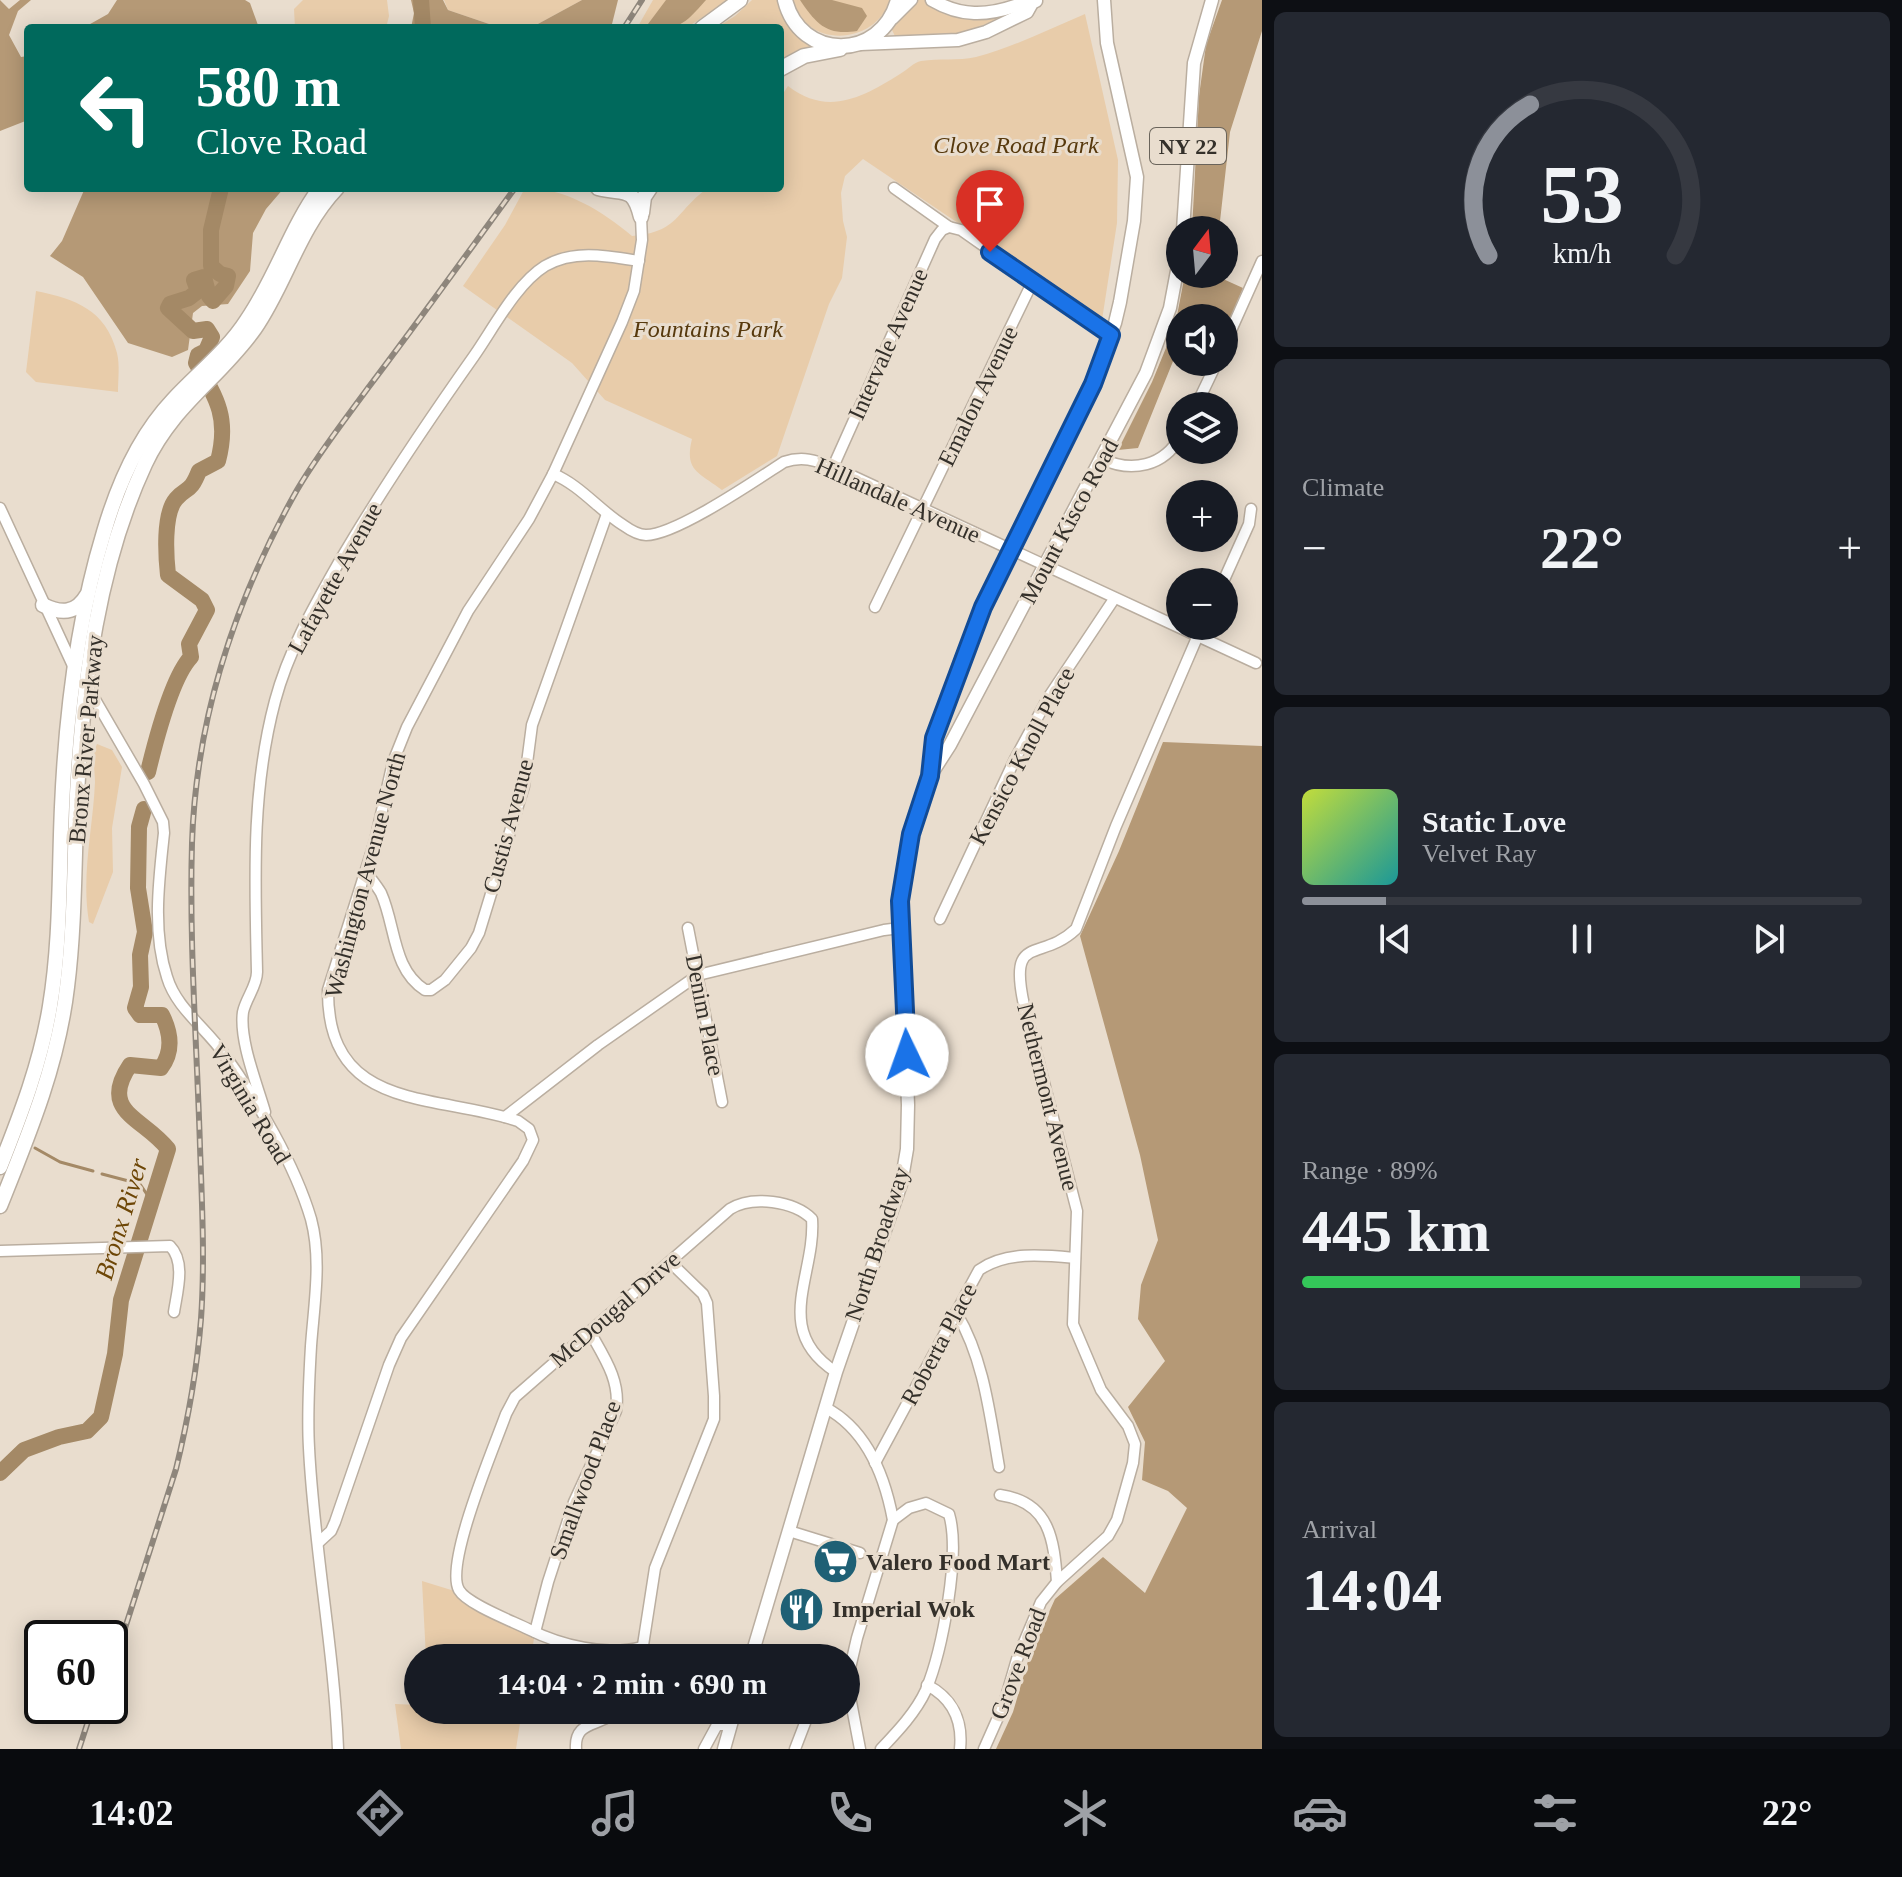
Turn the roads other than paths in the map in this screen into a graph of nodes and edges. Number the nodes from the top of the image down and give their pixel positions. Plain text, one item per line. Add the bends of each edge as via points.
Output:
1 (740, 0) edge
2 (785, 0) edge
3 (898, 0) edge
4 (912, 0) edge
5 (932, 0) edge
6 (1104, 0) edge
7 (1212, 0) edge
8 (1035, 2) edge
9 (888, 23) junction
10 (707, 24) edge
11 (854, 46) junction
12 (784, 67) edge
13 (894, 188) dead end
14 (317, 192) edge
15 (334, 192) edge
16 (620, 192) edge
17 (647, 192) edge
18 (1184, 216) edge
19 (641, 217) junction
20 (949, 227) junction
21 (639, 261) junction
22 (1262, 261) edge
23 (1033, 281) junction
24 (1174, 288) edge
25 (1238, 315) edge
26 (1111, 335) junction
27 (214, 367) junction
28 (192, 388) junction
29 (1166, 456) edge
30 (1102, 459) junction
31 (833, 467) junction
32 (553, 474) junction
33 (0, 508) edge
34 (1251, 509) dead end
35 (923, 510) junction
36 (607, 514) junction
37 (1011, 550) junction
38 (1045, 566) junction
39 (1229, 568) edge
40 (89, 591) junction
41 (1114, 599) junction
42 (43, 605) junction
43 (875, 607) dead end
44 (1166, 623) edge
45 (1196, 640) edge
46 (1204, 640) edge
47 (1256, 663) dead end
48 (75, 669) junction
49 (87, 685) junction
50 (930, 776) junction
51 (366, 872) junction
52 (940, 919) dead end
53 (688, 928) dead end
54 (900, 928) junction
55 (698, 975) junction
56 (722, 1102) dead end
57 (505, 1117) junction
58 (270, 1126) junction
59 (0, 1167) edge
60 (0, 1206) edge
61 (0, 1251) edge
62 (1075, 1258) junction
63 (670, 1262) junction
64 (174, 1312) dead end
65 (957, 1314) junction
66 (590, 1332) junction
67 (836, 1372) junction
68 (826, 1408) junction
69 (875, 1463) junction
70 (999, 1467) dead end
71 (1000, 1495) dead end
72 (893, 1520) junction
73 (789, 1531) junction
74 (319, 1542) junction
75 (860, 1553) dead end
76 (1057, 1582) junction
77 (535, 1632) junction
78 (574, 1644) edge
79 (642, 1644) edge
80 (756, 1644) edge
81 (855, 1644) edge
82 (927, 1685) junction
83 (591, 1724) edge
84 (805, 1724) edge
85 (855, 1724) edge
86 (731, 1725) joint
87 (338, 1749) edge
88 (576, 1749) edge
89 (704, 1749) edge
90 (724, 1749) edge
91 (795, 1749) edge
92 (860, 1749) edge
93 (881, 1749) edge
94 (960, 1749) edge
95 (984, 1749) edge

1 - 10 highway
2 - 11 highway via 805,34
3 - 9 highway
4 - 9 street
5 - 8 main road via 981,14
6 - 26 main road, North Broadway via 1109,55 1137,177 1134,221
7 - 18 main road, NY 22 via 1194,63
8 - 11 main road via 1027,12 967,38
9 - 11 highway
11 - 12 highway via 804,56
13 - 20 street
14 - 27 highway, Bronx River Parkway via 247,321
15 - 27 highway, Bronx River Parkway via 305,230 258,324
16 - 19 highway via 636,198
17 - 19 highway
19 - 21 street, Washington Avenue North
20 - 23 street
20 - 31 street, Intervale Avenue via 935,239
21 - 32 street, Washington Avenue North via 622,322
21 - 58 street, Lafayette Avenue via 588,254 554,261 534,274 405,454 297,640 275,699 261,768 253,884 257,977 243,1012 246,1044
22 - 25 street
23 - 26 street
23 - 35 street, Emalon Avenue
24 - 30 main road, Mount Kisco Road via 1146,373
26 - 37 main road, North Broadway via 1093,384
27 - 28 highway, Bronx River Parkway
28 - 40 highway, Bronx River Parkway via 155,422 129,463
28 - 49 highway, Bronx River Parkway via 162,433 131,498 106,582
29 - 30 street via 1141,466 1116,466
30 - 38 main road, Mount Kisco Road
31 - 35 street, Hillandale Avenue
31 - 36 street, Hillandale Avenue via 793,459 653,534 632,531
32 - 36 street, Hillandale Avenue
32 - 51 street, Washington Avenue North via 468,611 407,727
33 - 42 street, Virginia Road
34 - 39 street
35 - 37 street, Hillandale Avenue
35 - 43 street, Emalon Avenue
36 - 51 street, Custis Avenue via 532,725 524,786 479,933 462,961 431,990 414,983 403,968 380,892
37 - 38 street, Hillandale Avenue
37 - 50 main road, North Broadway via 962,657 934,738
38 - 41 street, Hillandale Avenue
38 - 50 main road, Mount Kisco Road
40 - 42 highway via 70,611
40 - 48 highway, Bronx River Parkway
41 - 44 street, Hillandale Avenue
41 - 52 street, Kensico Knoll Place via 1048,698
42 - 48 street, Virginia Road
45 - 62 street, Nethermont Avenue via 1076,929 1031,951 1018,971 1077,1211
46 - 47 street, Hillandale Avenue
48 - 49 street, Virginia Road
48 - 59 highway, Bronx River Parkway via 64,762 51,1003 33,1081
49 - 58 street, Virginia Road via 163,822 159,923 167,979 224,1053
49 - 60 highway, Bronx River Parkway via 65,1003 47,1083
50 - 54 main road, North Broadway via 906,857
51 - 57 street, Washington Avenue North via 328,990 328,1013 347,1060 377,1087
53 - 55 street, Denim Place
54 - 55 street
54 - 67 main road, North Broadway via 906,1159 892,1217
55 - 56 street, Denim Place
55 - 57 street
57 - 74 street, Washington Avenue North via 529,1129 530,1149 401,1338 335,1522
58 - 74 street, Virginia Road via 301,1192 315,1248 308,1410
61 - 64 street via 166,1245 176,1252 179,1272
62 - 65 street, Roberta Place via 1018,1256 991,1261 975,1277
62 - 76 street, Nethermont Avenue via 1073,1324 1101,1390 1135,1444 1121,1506 1108,1536
63 - 66 street, McDougal Drive
63 - 67 street, McDougal Drive via 745,1202 786,1205 811,1216 801,1322 811,1348
63 - 79 street via 707,1303 714,1419 655,1568
65 - 69 street, Roberta Place
65 - 70 street via 983,1383
66 - 77 street, Smallwood Place via 610,1368 618,1399 574,1502
66 - 77 street, McDougal Drive via 515,1397 458,1554 459,1591
67 - 68 main road, North Broadway
68 - 69 street via 853,1427
68 - 73 main road, North Broadway
69 - 72 street
71 - 76 street via 1020,1499 1043,1517 1053,1544
72 - 81 street
72 - 82 street via 926,1503 949,1514 953,1527 946,1617
73 - 75 street
73 - 80 main road, North Broadway
74 - 87 street, Virginia Road
76 - 95 street, Grove Road via 1030,1627
77 - 78 street
82 - 93 street via 904,1725
82 - 94 street, Grove Road via 942,1693 955,1710
83 - 88 street via 576,1736
84 - 91 street
85 - 92 street
86 - 89 street via 717,1725
86 - 90 main road

